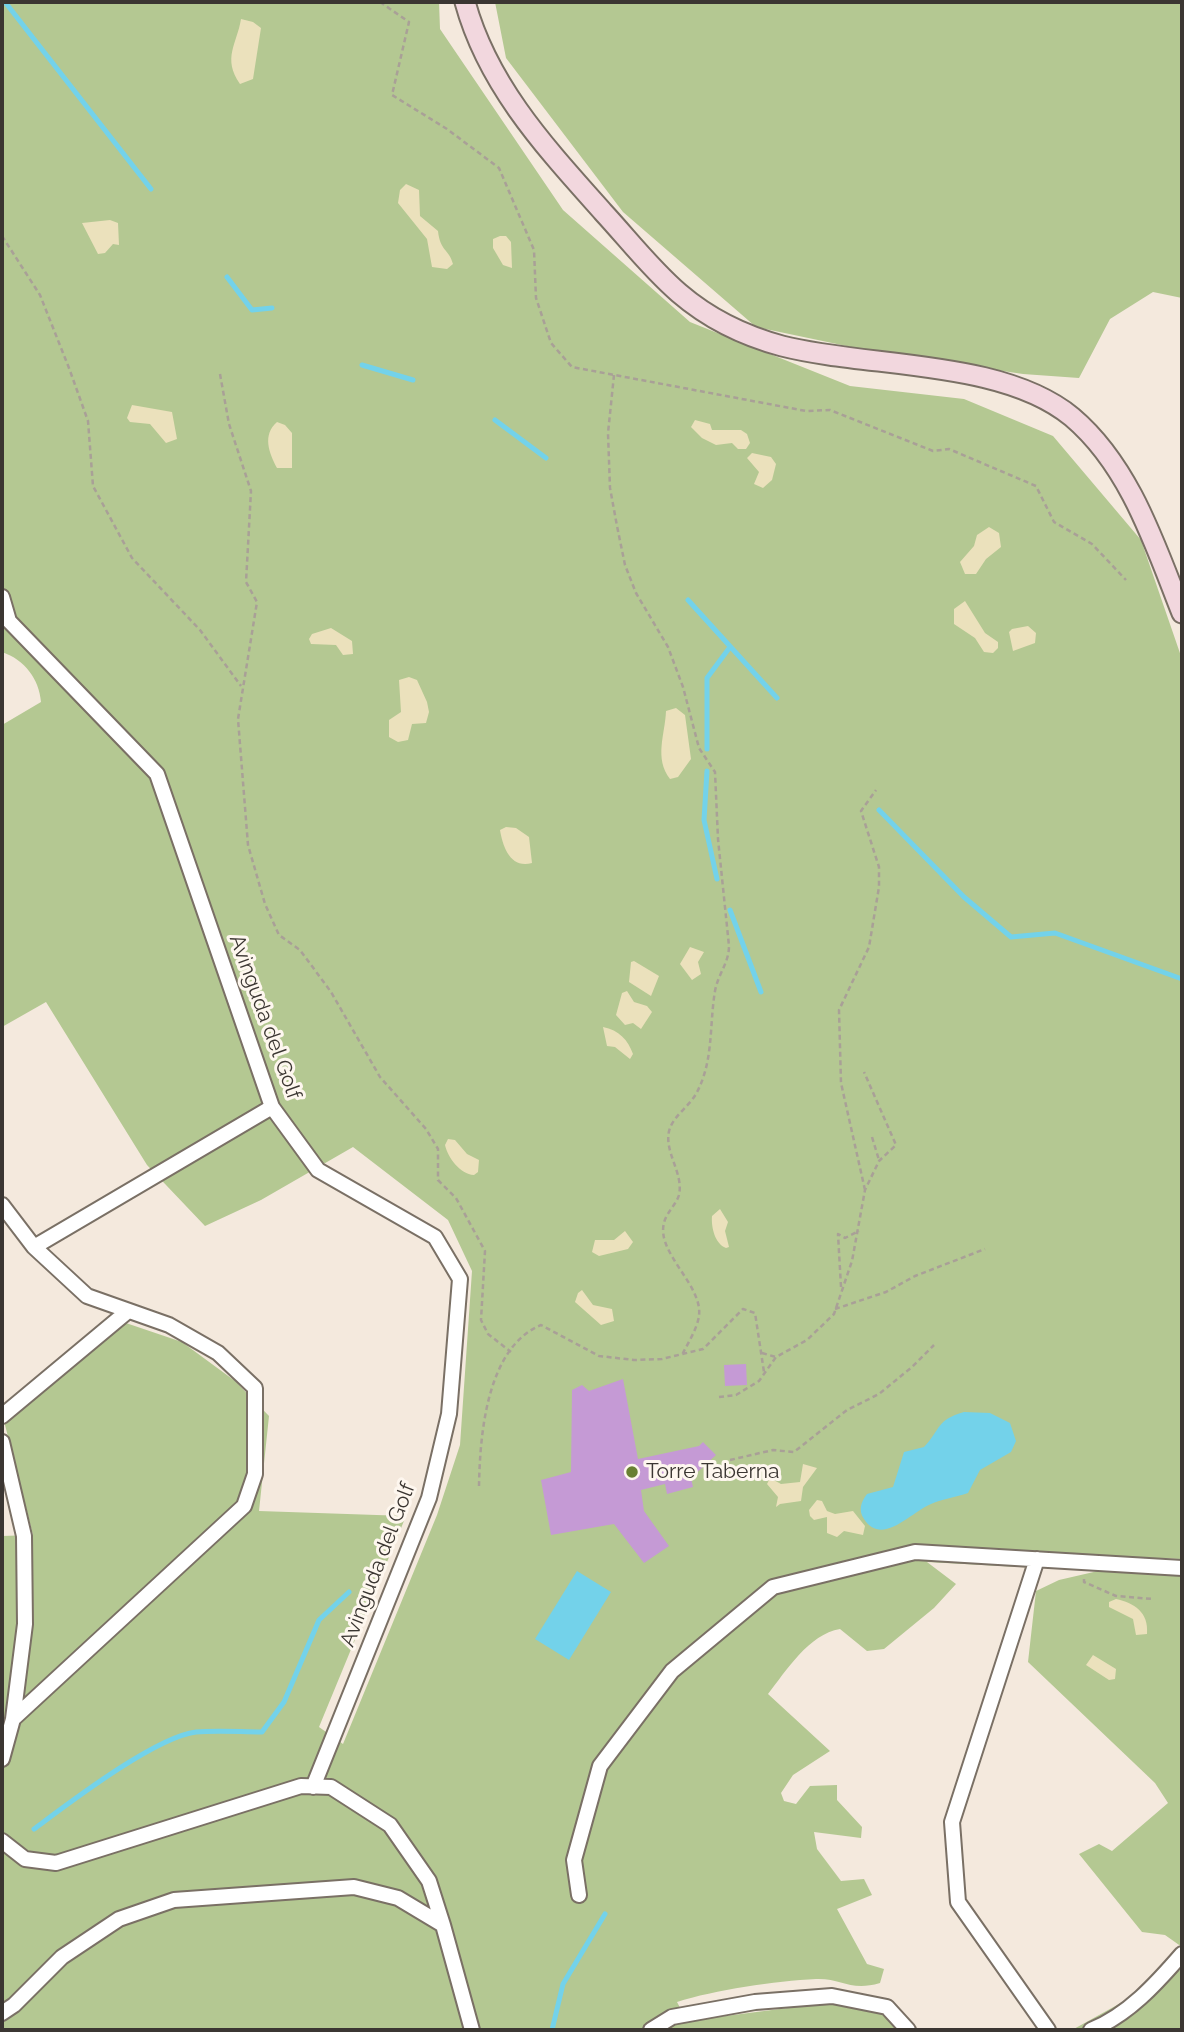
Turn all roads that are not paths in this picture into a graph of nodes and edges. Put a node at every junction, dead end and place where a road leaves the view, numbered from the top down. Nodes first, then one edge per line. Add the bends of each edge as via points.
1 (465, 2) edge
2 (2, 597) edge
3 (1182, 613) edge
4 (5, 623) edge
5 (272, 1107) junction
6 (2, 1205) edge
7 (34, 1247) junction
8 (128, 1311) junction
9 (2, 1416) edge
10 (2, 1442) edge
11 (1037, 1559) junction
12 (1182, 1569) edge
13 (13, 1719) junction
14 (2, 1759) edge
15 (313, 1787) junction
16 (2, 1840) edge
17 (579, 1895) dead end
18 (443, 1925) junction
19 (1182, 1954) edge
20 (2, 2013) edge
21 (472, 2030) edge
22 (651, 2030) edge
23 (908, 2030) edge
24 (1048, 2030) edge
25 (1091, 2030) edge

1 - 3 main road via 481,50 529,127 680,294 727,325 782,346 978,377 1021,388 1050,402 1071,417 1113,464 1139,508
2 - 4 street, Avinguda del Golf
4 - 5 street, Avinguda del Golf via 157,774
5 - 7 street
5 - 15 street, Avinguda del Golf via 318,1170 435,1237 460,1279 449,1414 429,1497
6 - 7 street
7 - 8 street via 87,1296
8 - 9 street
8 - 13 street via 169,1325 218,1353 255,1388 255,1474 244,1506
10 - 13 street via 24,1536 25,1624
11 - 12 street
11 - 17 street via 915,1552 773,1587 671,1671 600,1766 574,1860
11 - 24 street via 952,1822 958,1902
13 - 14 street
15 - 16 street via 301,1786 56,1863 25,1859
15 - 18 street via 331,1787 390,1825 429,1881
18 - 20 street via 398,1898 354,1887 174,1900 119,1919 62,1957
18 - 21 street
19 - 25 street via 1114,2021
22 - 23 street via 672,2017 755,2002 832,1996 887,2007

